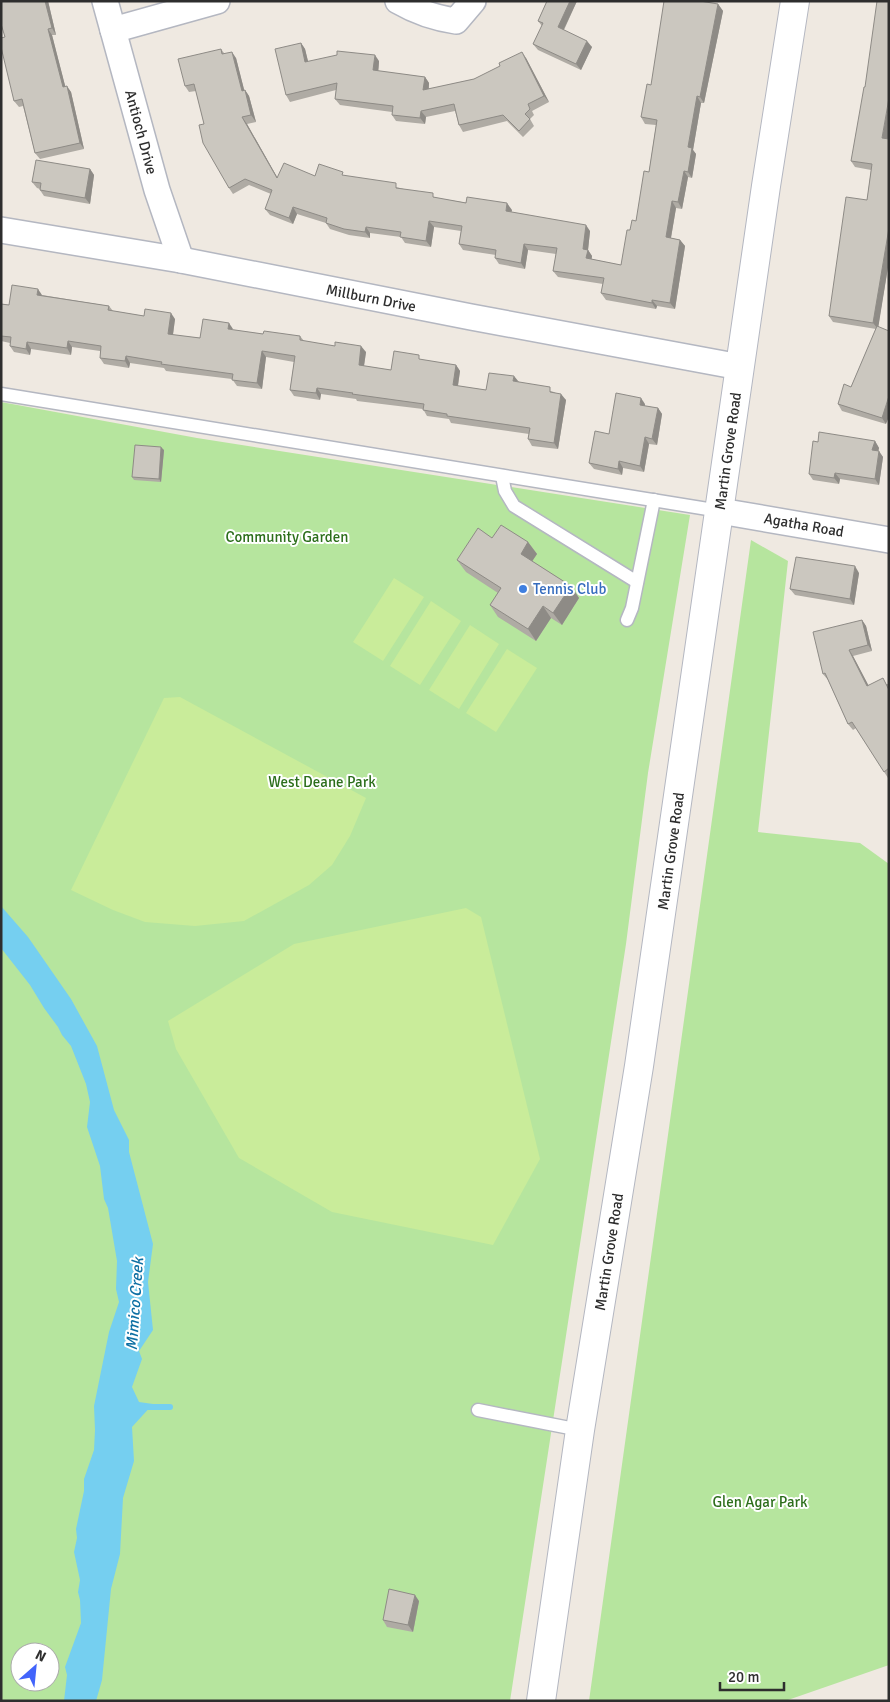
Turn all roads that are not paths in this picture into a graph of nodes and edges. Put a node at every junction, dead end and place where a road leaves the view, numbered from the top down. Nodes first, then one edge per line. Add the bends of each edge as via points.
1 (105, 1) edge
2 (217, 1) edge
3 (398, 1) edge
4 (473, 1) edge
5 (795, 1) edge
6 (113, 30) junction
7 (1, 230) edge
8 (181, 260) junction
9 (740, 367) junction
10 (1, 394) edge
11 (502, 476) junction
12 (654, 500) junction
13 (720, 511) junction
14 (889, 540) edge
15 (637, 582) junction
16 (627, 620) dead end
17 (478, 1410) dead end
18 (580, 1430) junction
19 (540, 1701) edge

1 - 6 street, Antioch Drive
2 - 6 street
3 - 4 street via 436,18 456,21
5 - 9 main road, Martin Grove Road
6 - 8 street, Antioch Drive via 157,190
7 - 8 street, Millburn Drive
8 - 9 street, Millburn Drive
9 - 13 main road, Martin Grove Road
10 - 11 lane
11 - 12 lane
11 - 15 lane via 505,491 514,506
12 - 13 lane
12 - 15 lane
13 - 14 street, Agatha Road
13 - 18 main road, Martin Grove Road via 639,1066
15 - 16 lane
17 - 18 lane
18 - 19 main road, Martin Grove Road

